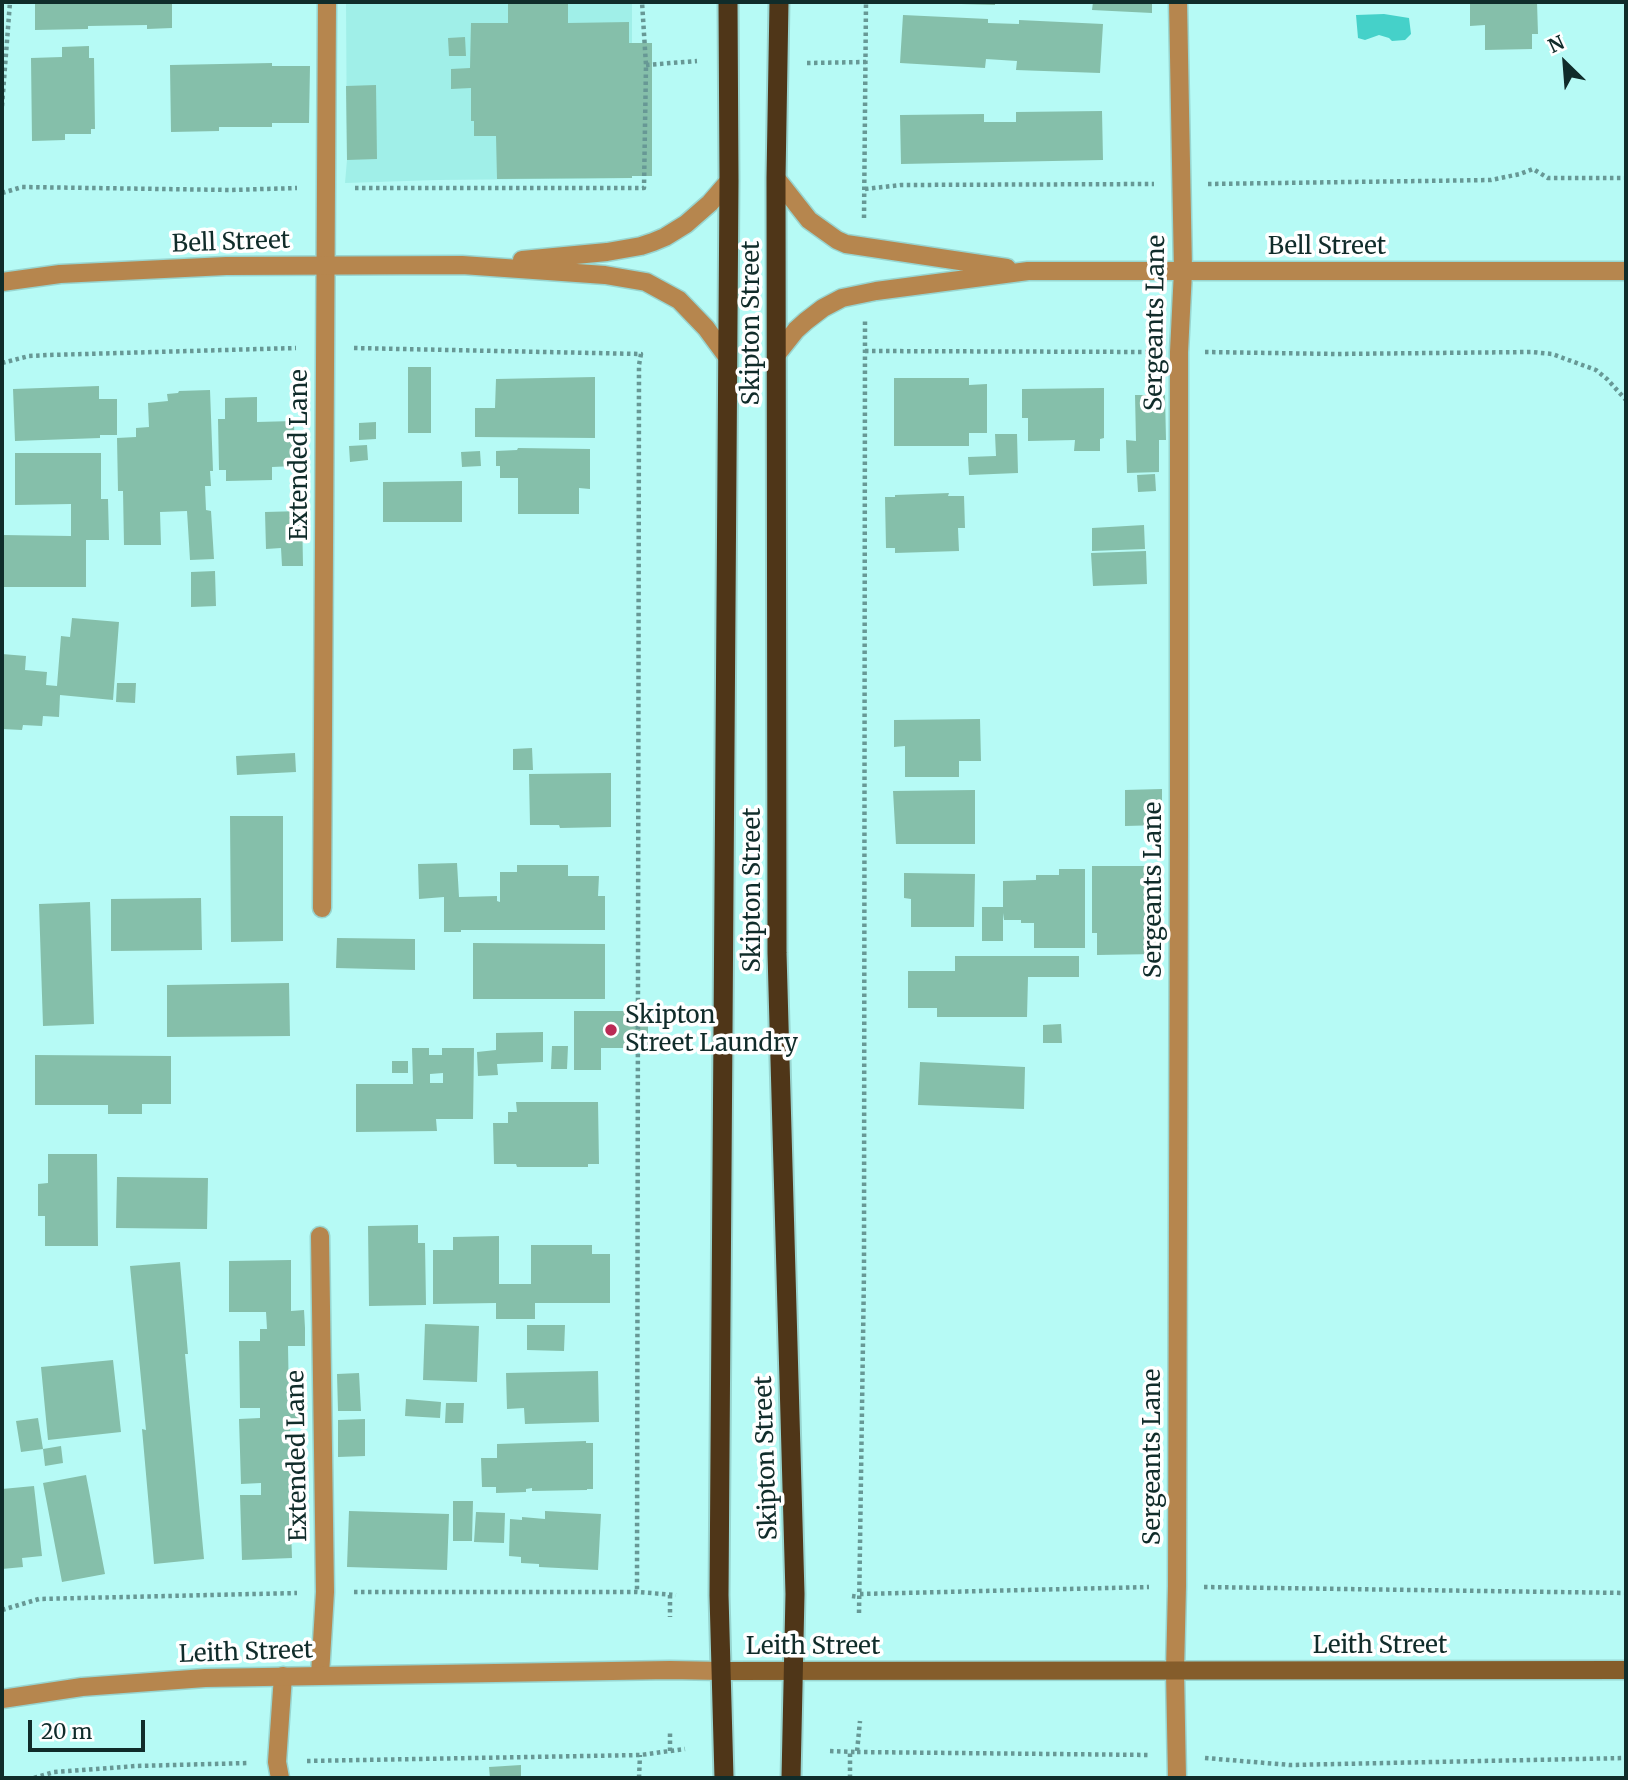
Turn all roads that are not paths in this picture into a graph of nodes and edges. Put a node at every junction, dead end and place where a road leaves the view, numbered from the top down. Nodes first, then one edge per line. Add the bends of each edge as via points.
1 (327, 2) edge
2 (728, 2) edge
3 (779, 2) edge
4 (1178, 2) edge
5 (776, 178) junction
6 (729, 181) junction
7 (326, 265) junction
8 (463, 265) junction
9 (1028, 271) junction
10 (1183, 271) junction
11 (1626, 271) edge
12 (2, 282) edge
13 (777, 354) junction
14 (728, 358) junction
15 (322, 908) dead end
16 (320, 1236) dead end
17 (1626, 1670) edge
18 (721, 1671) junction
19 (1175, 1671) junction
20 (795, 1672) junction
21 (320, 1675) junction
22 (284, 1676) junction
23 (2, 1699) edge
24 (279, 1770) edge
25 (724, 1778) edge
26 (791, 1778) edge
27 (1177, 1778) edge

1 - 7 street, Extended Lane
2 - 6 highway, Skipton Street
3 - 5 highway, Skipton Street
4 - 10 street, Sergeants Lane
5 - 9 street, Bell Street via 801,211 837,240
5 - 13 highway, Skipton Street
6 - 8 street, Bell Street via 685,224 641,246
6 - 14 highway, Skipton Street
7 - 8 street, Bell Street
7 - 12 street, Bell Street via 60,274
7 - 15 street, Extended Lane
8 - 14 street, Bell Street via 646,282 686,307
9 - 10 street, Bell Street
9 - 13 street, Bell Street via 842,298 796,330
10 - 11 street, Bell Street
10 - 19 street, Sergeants Lane via 1179,352
13 - 20 highway, Skipton Street via 777,953
14 - 18 highway, Skipton Street
16 - 21 street, Extended Lane via 325,1592
17 - 19 main road, Leith Street
18 - 20 main road, Leith Street
18 - 21 street, Leith Street
18 - 25 highway, Skipton Street
19 - 20 main road, Leith Street
19 - 27 street, Sergeants Lane
20 - 26 highway, Skipton Street
21 - 22 street, Leith Street
22 - 23 street, Leith Street via 82,1687
22 - 24 street

